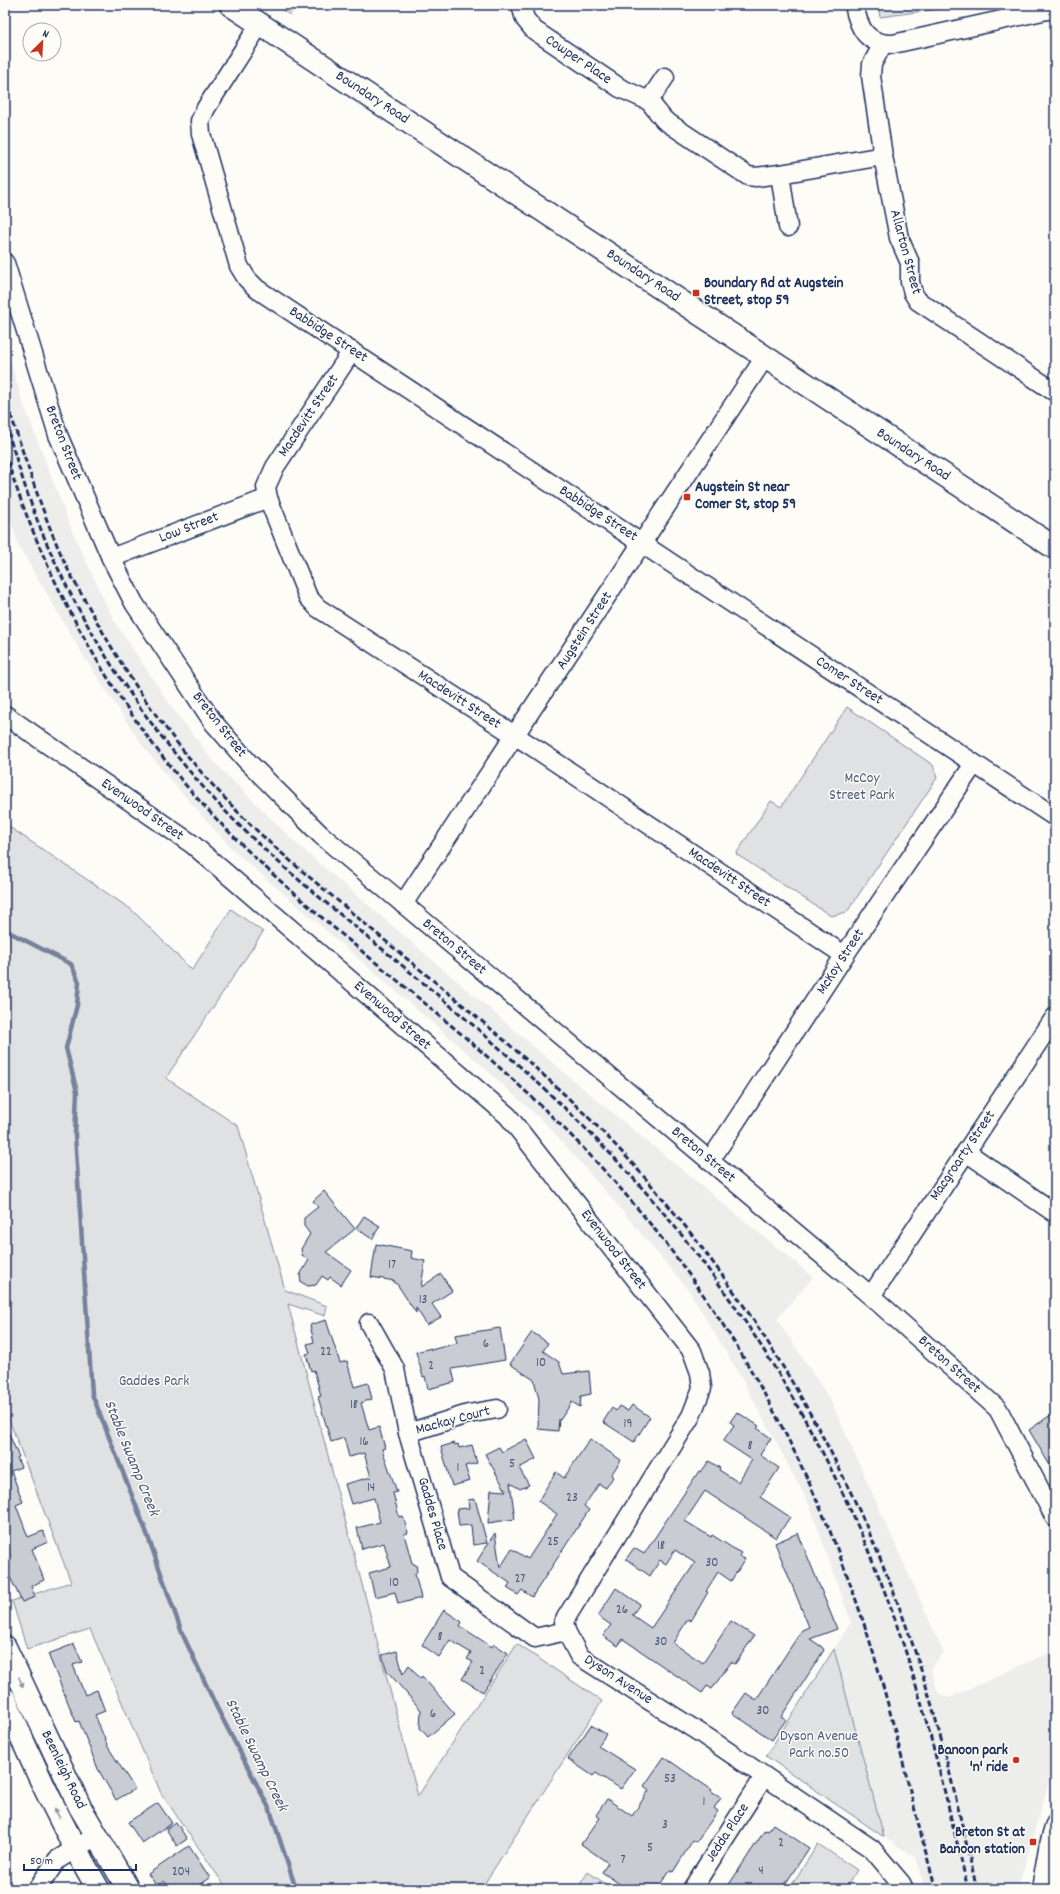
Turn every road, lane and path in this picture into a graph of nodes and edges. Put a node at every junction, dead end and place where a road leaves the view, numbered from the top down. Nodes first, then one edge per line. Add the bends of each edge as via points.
1 (231, 5) edge
2 (521, 5) edge
3 (854, 5) edge
4 (1055, 10) edge
5 (260, 24) junction
6 (883, 44) junction
7 (665, 77) dead end
8 (649, 101) junction
9 (883, 156) junction
10 (780, 174) junction
11 (788, 227) dead end
12 (5, 263) edge
13 (352, 351) junction
14 (765, 357) junction
15 (1055, 392) edge
16 (268, 498) junction
17 (643, 544) junction
18 (1055, 548) edge
19 (111, 558) junction
20 (5, 715) edge
21 (516, 736) junction
22 (974, 764) junction
23 (1055, 817) edge
24 (403, 904) junction
25 (844, 955) junction
26 (1053, 1025) edge
27 (966, 1152) junction
28 (710, 1161) junction
29 (1055, 1213) edge
30 (870, 1296) junction
31 (369, 1323) dead end
32 (498, 1408) dead end
33 (408, 1433) junction
34 (1055, 1518) edge
35 (566, 1631) junction
36 (5, 1647) edge
37 (5, 1699) edge
38 (764, 1777) junction
39 (1055, 1824) edge
40 (96, 1836) junction
41 (75, 1848) junction
42 (1052, 1849) edge
43 (37, 1889) edge
44 (98, 1889) edge
45 (128, 1889) edge
46 (692, 1889) edge
47 (904, 1889) edge
48 (1041, 1889) edge

1 - 5 main road, Boundary Road
2 - 8 street, Cowper Place via 525,19 534,30 620,88
3 - 6 street via 863,32
4 - 6 street
5 - 13 street, Babbidge Street via 206,108 200,121 201,134 240,266 247,279 257,289
5 - 14 main road, Boundary Road
6 - 9 street, Allarton Street via 871,68
7 - 8 street
8 - 10 street, Cowper Place via 664,120 739,171 756,177
9 - 10 street, Cowper Place
9 - 15 street, Allarton Street via 899,238 910,263 910,282 915,297
10 - 11 street
12 - 19 street, Breton Street via 58,435
13 - 16 street, Macdevitt Street via 275,467 266,486
13 - 17 street, Babbidge Street
14 - 17 street, Augstein Street
14 - 18 main road, Boundary Road
16 - 19 street, Low Street
16 - 21 street, Macdevitt Street via 308,597 318,608
17 - 21 street, Augstein Street
17 - 22 street, Comer Street
19 - 24 street, Breton Street via 134,603 213,722 247,761 321,836
20 - 35 street, Evenwood Street via 192,844 508,1116 692,1351 702,1388 691,1416 564,1621
21 - 24 street, Augstein Street
21 - 25 street, Macdevitt Street
22 - 23 street, Comer Street
22 - 25 street, McKoy Street
24 - 28 street, Breton Street
25 - 28 street, McKoy Street
26 - 27 street, Macgroarty Street
27 - 29 street
27 - 30 street, Macgroarty Street
28 - 30 street, Breton Street
30 - 34 street, Breton Street via 998,1409
31 - 33 street, Gaddes Place via 394,1369
32 - 33 street, Mackay Court via 468,1414
33 - 35 street, Gaddes Place via 450,1577 535,1638
35 - 38 street, Dyson Avenue via 580,1656 706,1736
36 -> 40 main road, Beenleigh Road via 49,1743
41 -> 37 main road, Beenleigh Road via 25,1747
38 - 46 street, Jedda Place
38 - 47 street, Dyson Avenue via 872,1849
39 - 42 street
40 - 41 street
40 - 45 main road, Beenleigh Road
41 - 43 street via 57,1860
41 - 44 main road, Beenleigh Road
42 - 48 street

